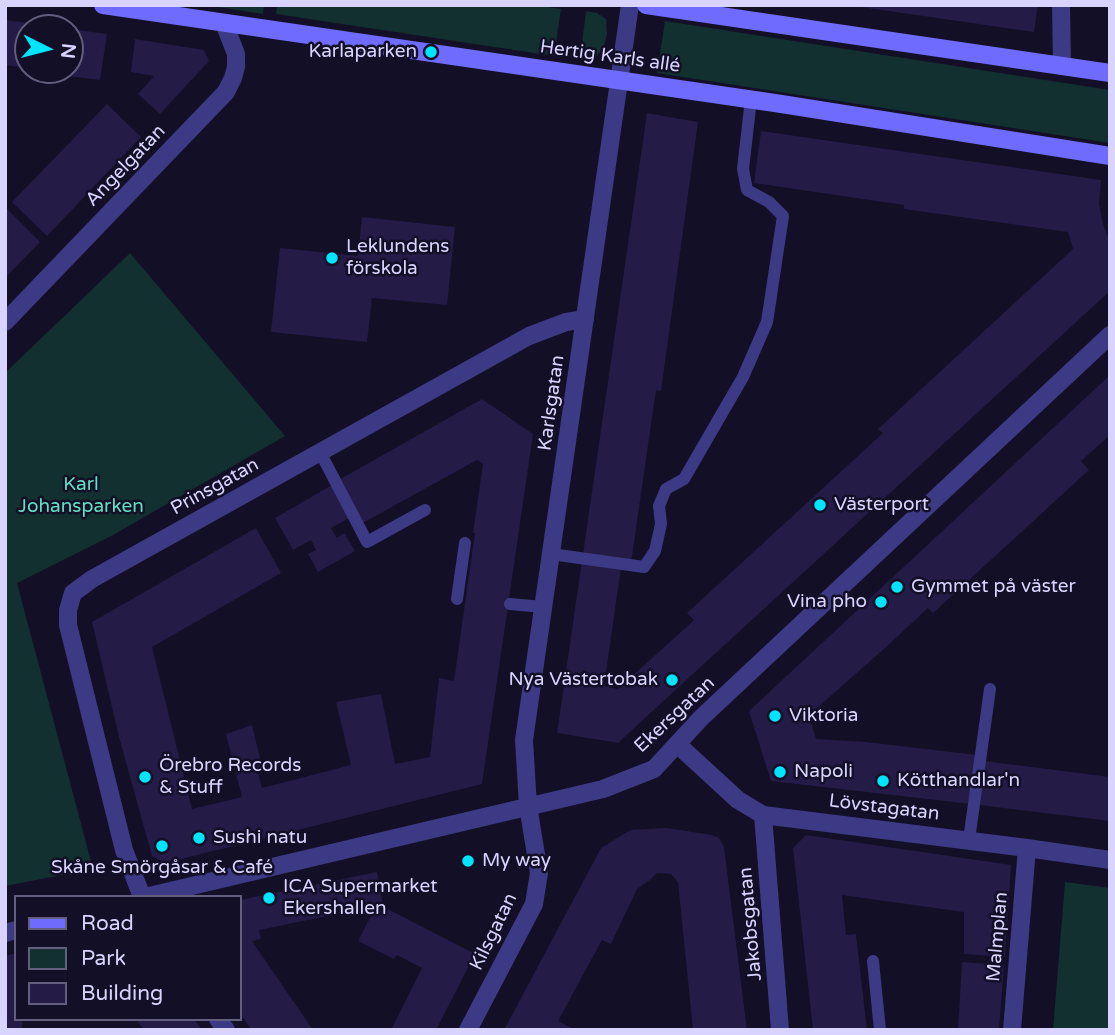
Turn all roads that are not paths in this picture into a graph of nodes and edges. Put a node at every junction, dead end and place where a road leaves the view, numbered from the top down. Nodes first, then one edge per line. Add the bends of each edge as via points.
1 (103, 5) edge
2 (630, 5) edge
3 (646, 5) edge
4 (1061, 5) edge
5 (224, 23) junction
6 (1062, 66) junction
7 (1110, 73) edge
8 (619, 80) junction
9 (751, 99) junction
10 (1110, 156) edge
11 (585, 320) junction
12 (5, 323) edge
13 (1110, 335) edge
14 (320, 452) junction
15 (425, 510) dead end
16 (465, 544) dead end
17 (551, 554) junction
18 (457, 599) dead end
19 (510, 604) dead end
20 (543, 607) junction
21 (990, 689) dead end
22 (677, 744) junction
23 (528, 806) junction
24 (763, 815) junction
25 (969, 840) junction
26 (1027, 848) junction
27 (1110, 860) edge
28 (142, 895) edge
29 (151, 895) edge
30 (873, 961) dead end
31 (468, 1030) edge
32 (780, 1030) edge
33 (880, 1030) edge
34 (1012, 1030) edge

1 - 5 main road, Hertig Karls allé
2 - 8 street, Karlsgatan
3 - 6 main road
4 - 6 street
5 - 8 main road, Hertig Karls allé
5 - 12 street, Angelgatan via 236,54 226,92
6 - 7 main road
8 - 9 main road, Hertig Karls allé
8 - 11 street, Karlsgatan
9 - 10 main road, Hertig Karls allé
9 - 17 lane via 743,169 747,190 783,216 767,322 743,377 684,479 667,489 659,506 661,524 655,551 644,567
11 - 14 street, Prinsgatan via 528,336
11 - 17 street, Karlsgatan
13 - 22 street, Ekersgatan
14 - 15 lane via 367,542
14 - 28 street, Prinsgatan via 74,593 68,625 124,850
16 - 18 lane
17 - 20 street, Karlsgatan
19 - 20 lane
20 - 23 street, Karlsgatan via 524,740
21 - 25 lane
22 - 23 street, Ekersgatan via 654,769 603,789
22 - 24 street, Lövstagatan via 738,800
23 - 29 street, Ekersgatan
23 - 31 street, Kilsgatan via 540,873 534,904
24 - 25 street, Lövstagatan
24 - 32 street, Jakobsgatan
25 - 26 street, Lövstagatan
26 - 27 street, Lövstagatan
26 - 34 street, Malmplan
30 - 33 lane

